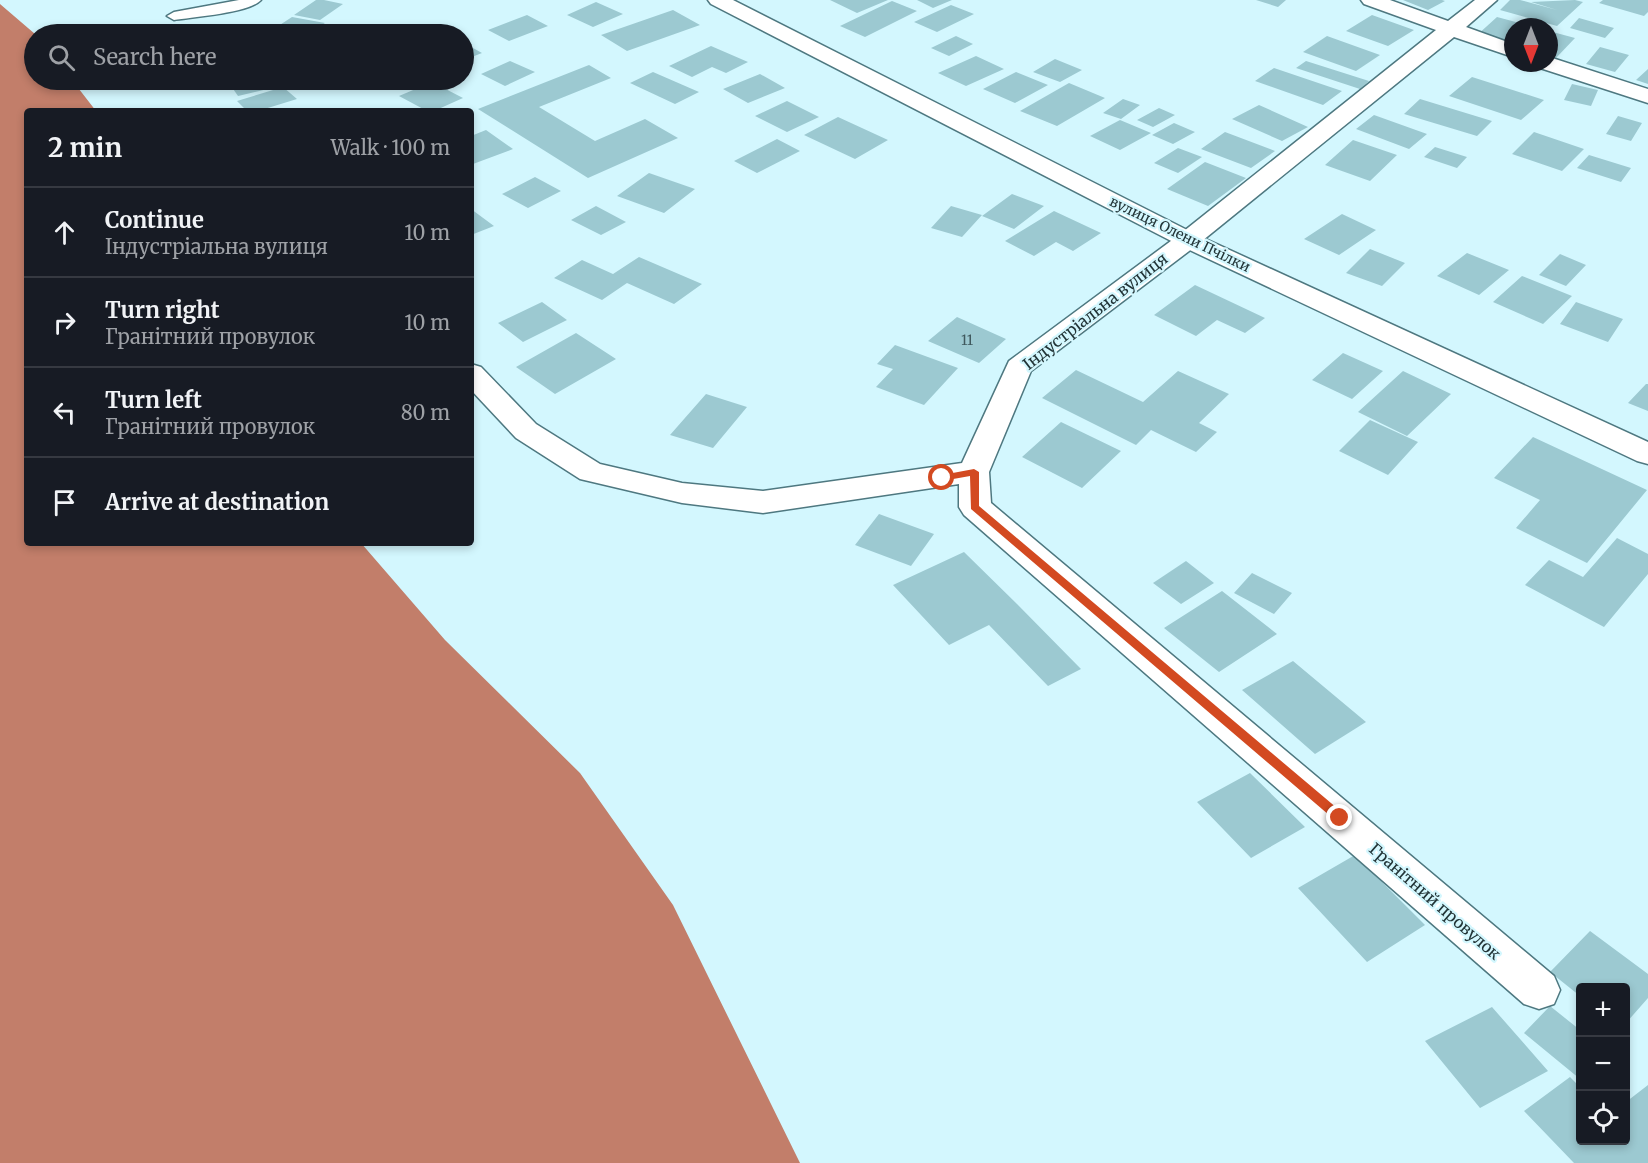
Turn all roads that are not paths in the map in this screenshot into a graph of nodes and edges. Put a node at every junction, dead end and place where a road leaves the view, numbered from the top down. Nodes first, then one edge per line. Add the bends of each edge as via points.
1 (254, 0) edge
2 (720, 0) edge
3 (1371, 0) edge
4 (1487, 0) edge
5 (174, 16) dead end
6 (1448, 30) junction
7 (1504, 48) edge
8 (1558, 66) edge
9 (1648, 96) edge
10 (1188, 240) junction
11 (474, 376) edge
12 (1648, 454) edge
13 (974, 472) junction
14 (1539, 990) dead end

1 - 5 lane
2 - 10 street, вулиця Олени Пчілки
3 - 6 street
4 - 6 street, Індустріальна вулиця
6 - 7 street
6 - 10 street, Індустріальна вулиця
8 - 9 street
10 - 12 street, вулиця Олени Пчілки
10 - 13 street, Індустріальна вулиця via 1019,367
11 - 13 street via 526,431 591,472 682,493 763,502
13 - 14 street, Гранітний провулок via 975,507

